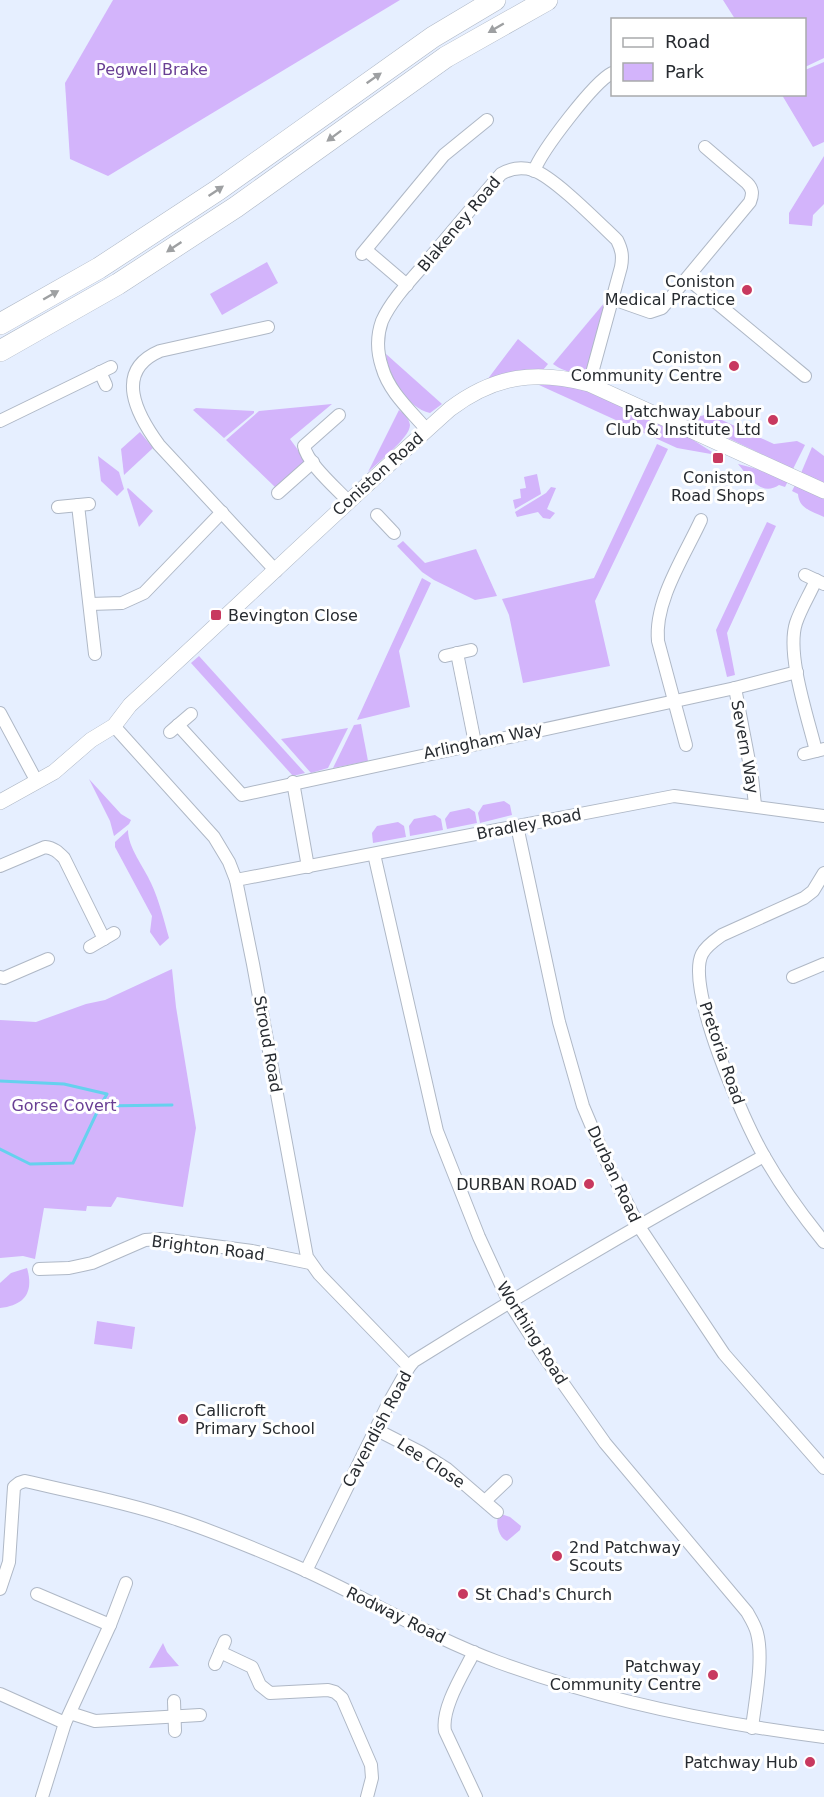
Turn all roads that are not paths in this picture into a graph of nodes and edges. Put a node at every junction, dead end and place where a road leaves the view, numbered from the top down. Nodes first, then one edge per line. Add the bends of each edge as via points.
1 (495, 0) edge
2 (547, 0) edge
3 (611, 74) edge
4 (480, 121) dead end
5 (705, 147) dead end
6 (534, 171) junction
7 (688, 279) junction
8 (407, 285) junction
9 (613, 299) junction
10 (0, 324) edge
11 (260, 324) dead end
12 (0, 351) edge
13 (805, 376) dead end
14 (590, 384) junction
15 (106, 385) dead end
16 (339, 415) dead end
17 (0, 421) edge
18 (427, 430) junction
19 (313, 462) junction
20 (824, 491) edge
21 (278, 493) dead end
22 (348, 501) junction
23 (58, 507) dead end
24 (222, 512) junction
25 (377, 515) dead end
26 (701, 520) dead end
27 (394, 534) dead end
28 (276, 571) junction
29 (815, 580) edge
30 (90, 604) junction
31 (107, 642) dead end
32 (471, 650) dead end
33 (797, 672) junction
34 (735, 688) junction
35 (673, 700) junction
36 (0, 713) edge
37 (191, 714) dead end
38 (114, 726) junction
39 (4, 730) edge
40 (475, 743) junction
41 (686, 745) dead end
42 (815, 751) edge
43 (37, 782) junction
44 (293, 782) junction
45 (0, 801) edge
46 (755, 806) junction
47 (824, 816) edge
48 (517, 826) junction
49 (374, 854) junction
50 (0, 866) edge
51 (308, 867) junction
52 (824, 873) edge
53 (236, 880) junction
54 (90, 947) dead end
55 (48, 959) dead end
56 (824, 964) edge
57 (0, 977) edge
58 (793, 977) dead end
59 (764, 1156) junction
60 (638, 1225) junction
61 (824, 1242) edge
62 (310, 1263) junction
63 (39, 1269) dead end
64 (509, 1302) junction
65 (409, 1367) junction
66 (375, 1429) junction
67 (824, 1468) edge
68 (506, 1480) dead end
69 (485, 1501) junction
70 (497, 1512) dead end
71 (5, 1526) edge
72 (306, 1571) junction
73 (126, 1583) dead end
74 (0, 1589) edge
75 (37, 1594) dead end
76 (110, 1624) junction
77 (474, 1653) junction
78 (215, 1664) dead end
79 (0, 1694) edge
80 (174, 1701) dead end
81 (200, 1715) dead end
82 (174, 1716) junction
83 (68, 1718) junction
84 (752, 1728) junction
85 (175, 1731) dead end
86 (824, 1737) edge
87 (42, 1797) edge
88 (367, 1797) edge
89 (476, 1797) edge

10 -> 1 highway via 99,268 433,37
2 -> 12 highway via 446,57 236,207 118,284
3 - 6 street via 568,121
4 - 8 street via 444,155 364,252
5 - 7 street via 747,183 753,194
6 - 8 street, Blakeney Road via 508,169 501,174
6 - 9 street via 618,240 623,257
7 - 9 street via 657,311
7 - 13 street
8 - 18 street, Blakeney Road via 384,318 379,353 390,387
9 - 14 street
11 - 24 street via 148,356 140,364 132,390 145,426 159,445
14 - 18 street, Coniston Road via 543,375 508,379 464,398
14 - 20 street, Coniston Road
15 - 17 street via 106,370
16 - 19 street via 304,446
18 - 22 street, Coniston Road
19 - 21 street
19 - 22 street
22 - 28 street, Coniston Road
23 - 30 street via 83,504
24 - 28 street
24 - 30 street via 144,593 122,603
25 - 27 street
26 - 35 street via 659,616 658,641
28 - 38 street, Coniston Road via 130,705
29 - 33 street via 796,624 793,644
30 - 31 street via 94,648
32 - 40 street via 451,655
33 - 34 street, Arlingham Way
33 - 42 street
34 - 35 street, Arlingham Way
34 - 46 street, Severn Way
35 - 40 street, Arlingham Way
35 - 41 street
36 - 39 street
37 - 44 street, Arlingham Way via 174,729 242,795
38 - 43 street, Coniston Road
38 - 53 street, Stroud Road via 213,837
39 - 43 street
40 - 44 street, Arlingham Way
43 - 45 street, Coniston Road
44 - 51 street
46 - 47 street, Bradley Road
46 - 48 street, Bradley Road via 674,796
48 - 49 street, Bradley Road
48 - 60 street, Durban Road via 559,1022 583,1106
49 - 51 street, Bradley Road
49 - 64 street, Worthing Road via 437,1131
50 - 54 street via 38,849 52,848 58,852 109,936
51 - 53 street, Bradley Road
52 - 59 street, Pretoria Road via 804,898 722,935 702,954 699,988 739,1105
53 - 62 street, Stroud Road
55 - 57 street
56 - 58 street
59 - 60 street, Cavendish Road
59 - 61 street, Pretoria Road
60 - 64 street, Cavendish Road
60 - 67 street, Durban Road via 724,1354
62 - 63 street, Brighton Road via 161,1239 145,1240 92,1263
62 - 65 street, Stroud Road
64 - 65 street, Cavendish Road
64 - 84 street, Worthing Road via 605,1443 750,1618 758,1635 759,1650
65 - 66 street, Cavendish Road
66 - 69 street, Lee Close via 447,1469
66 - 72 street, Cavendish Road
68 - 69 street
69 - 70 street, Lee Close
71 - 72 street, Rodway Road via 14,1487 25,1481 179,1520
71 - 74 street, Rodway Road via 9,1562
72 - 77 street, Rodway Road
73 - 76 street
75 - 76 street
76 - 83 street
77 - 84 street, Rodway Road via 597,1694
77 - 89 street via 443,1722
78 - 88 street via 223,1647 252,1667 260,1685 270,1693 336,1692 371,1765
79 - 83 street
80 - 82 street
81 - 82 street
82 - 83 street via 95,1721
82 - 85 street
83 - 87 street
84 - 86 street, Rodway Road

